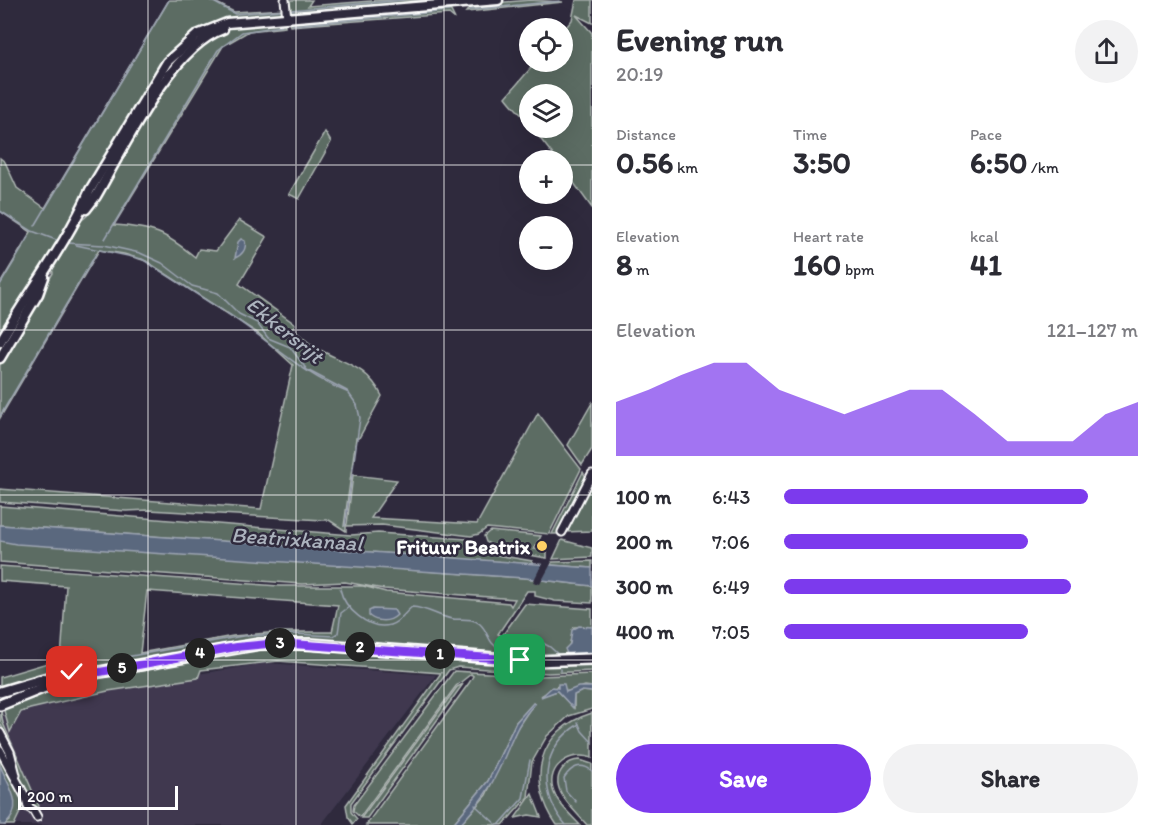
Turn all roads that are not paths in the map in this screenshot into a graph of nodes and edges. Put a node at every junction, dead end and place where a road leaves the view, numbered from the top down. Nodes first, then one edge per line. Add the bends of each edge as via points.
1 (285, 0) edge
2 (498, 0) edge
3 (287, 18) junction
4 (47, 270) junction
5 (0, 342) edge
6 (0, 358) edge
7 (592, 474) edge
8 (562, 532) dead end
9 (592, 659) edge
10 (100, 672) junction
11 (0, 692) edge
12 (0, 705) edge
13 (0, 733) edge
14 (0, 750) edge
15 (17, 780) junction
16 (37, 818) dead end

1 - 3 street
2 - 3 street
3 - 4 street via 238,22 208,36 179,60
4 - 5 street
4 - 6 street via 38,294
7 - 8 street
9 - 10 main road via 534,661 278,643
10 - 11 main road via 61,674
10 - 12 main road via 50,685
13 - 15 street
14 - 15 street
15 - 16 street

